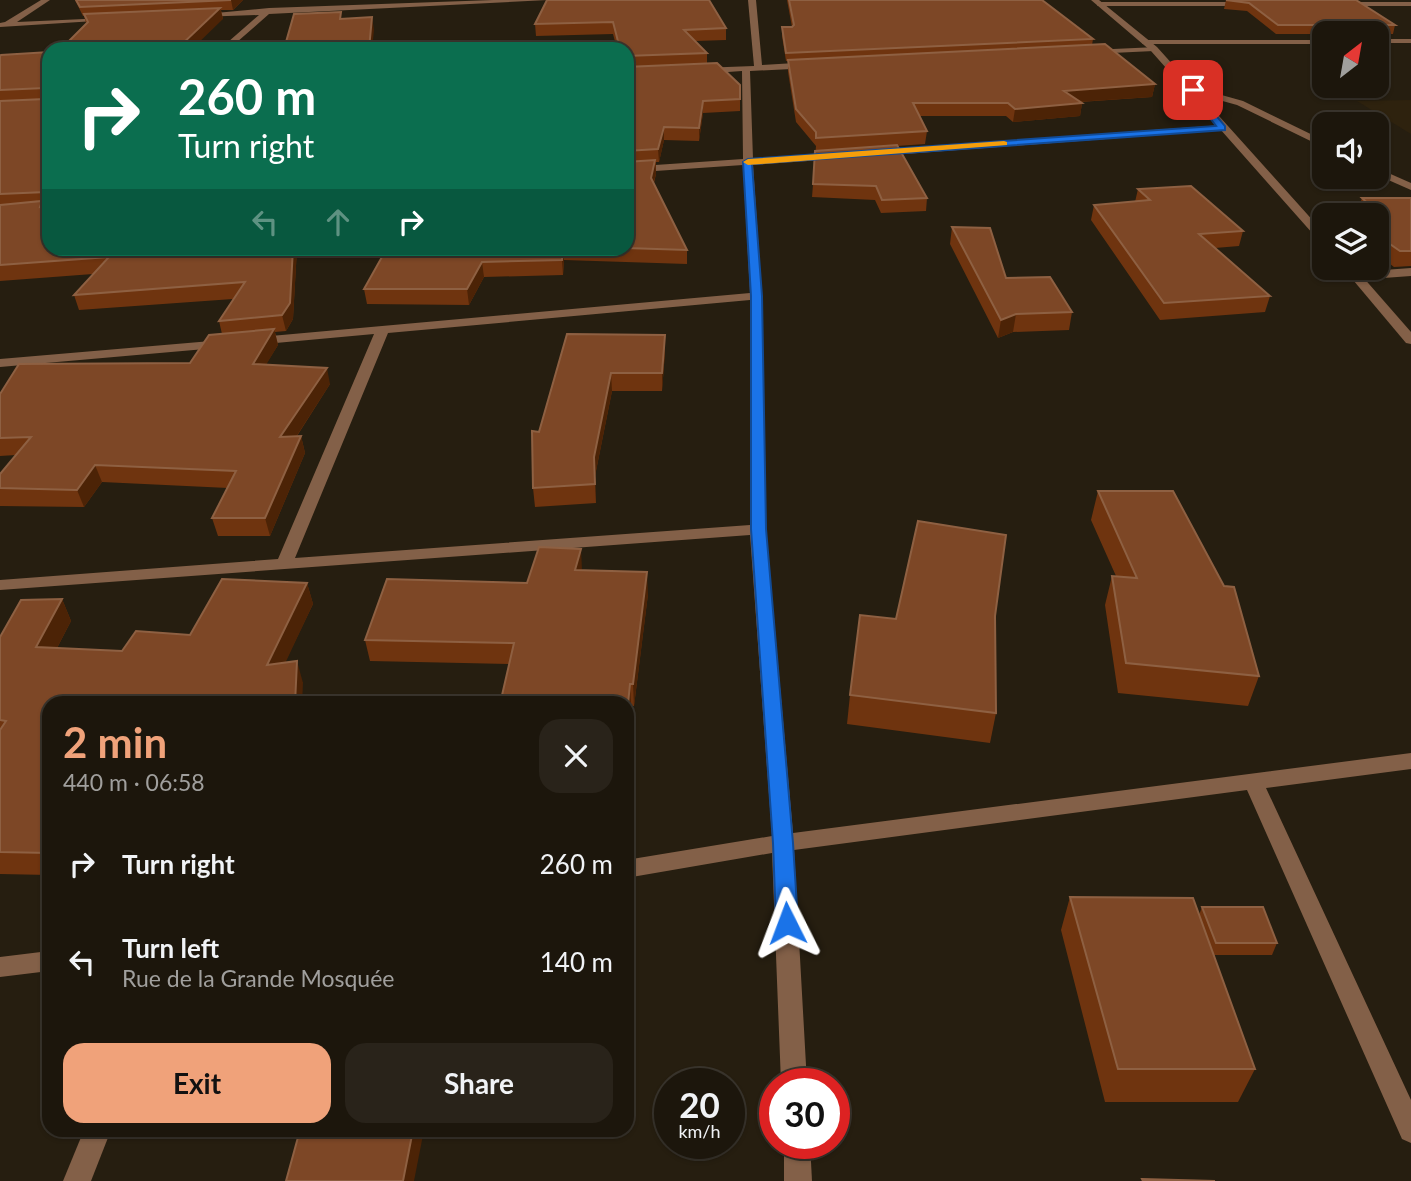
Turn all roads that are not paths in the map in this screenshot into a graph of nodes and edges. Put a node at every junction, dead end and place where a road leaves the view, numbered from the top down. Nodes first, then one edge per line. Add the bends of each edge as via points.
1 (46, 0) edge
2 (279, 0) edge
3 (544, 0) edge
4 (752, 0) edge
5 (1097, 2) edge
6 (1262, 4) edge
7 (1330, 4) edge
8 (1411, 4) edge
9 (266, 12) junction
10 (184, 16) edge
11 (116, 19) edge
12 (2, 26) edge
13 (1312, 41) edge
14 (1390, 41) edge
15 (1411, 41) edge
16 (232, 42) edge
17 (1149, 46) junction
18 (1085, 52) edge
19 (826, 64) edge
20 (746, 68) junction
21 (758, 68) junction
22 (693, 71) edge
23 (1193, 90) junction
24 (1222, 128) junction
25 (1312, 139) edge
26 (873, 153) edge
27 (845, 155) edge
28 (748, 162) junction
29 (634, 169) edge
30 (1389, 176) edge
31 (1411, 187) edge
32 (1312, 227) edge
33 (1389, 272) edge
34 (1411, 272) edge
35 (1359, 280) edge
36 (756, 296) junction
37 (383, 329) junction
38 (1411, 340) edge
39 (0, 363) edge
40 (758, 529) junction
41 (284, 564) junction
42 (2, 588) edge
43 (1411, 761) edge
44 (1253, 781) junction
45 (783, 843) junction
46 (634, 868) edge
47 (42, 962) edge
48 (0, 967) edge
49 (793, 1068) edge
50 (1411, 1130) edge
51 (95, 1137) edge
52 (797, 1159) edge
53 (77, 1181) edge
54 (798, 1181) edge

1 - 12 street
2 - 9 street
3 - 9 street
4 - 21 street
5 - 6 street
5 - 17 street
7 - 8 street
9 - 10 street
9 - 16 street
11 - 12 street
13 - 17 street
14 - 15 street
17 - 18 street
17 - 23 street
19 - 21 street
20 - 21 street
20 - 22 street
20 - 28 street
23 - 24 street
23 - 25 street via 1240,103
24 - 26 street
24 - 32 street
27 - 28 street
28 - 29 street
28 - 36 street
30 - 31 street
33 - 34 street
35 - 38 street
36 - 37 street
36 - 40 street
37 - 39 street
37 - 41 street
40 - 41 street
40 - 45 street
41 - 42 street
43 - 44 street
44 - 45 street
44 - 50 street
45 - 46 street
45 - 49 street
47 - 48 street
51 - 53 street
52 - 54 street

